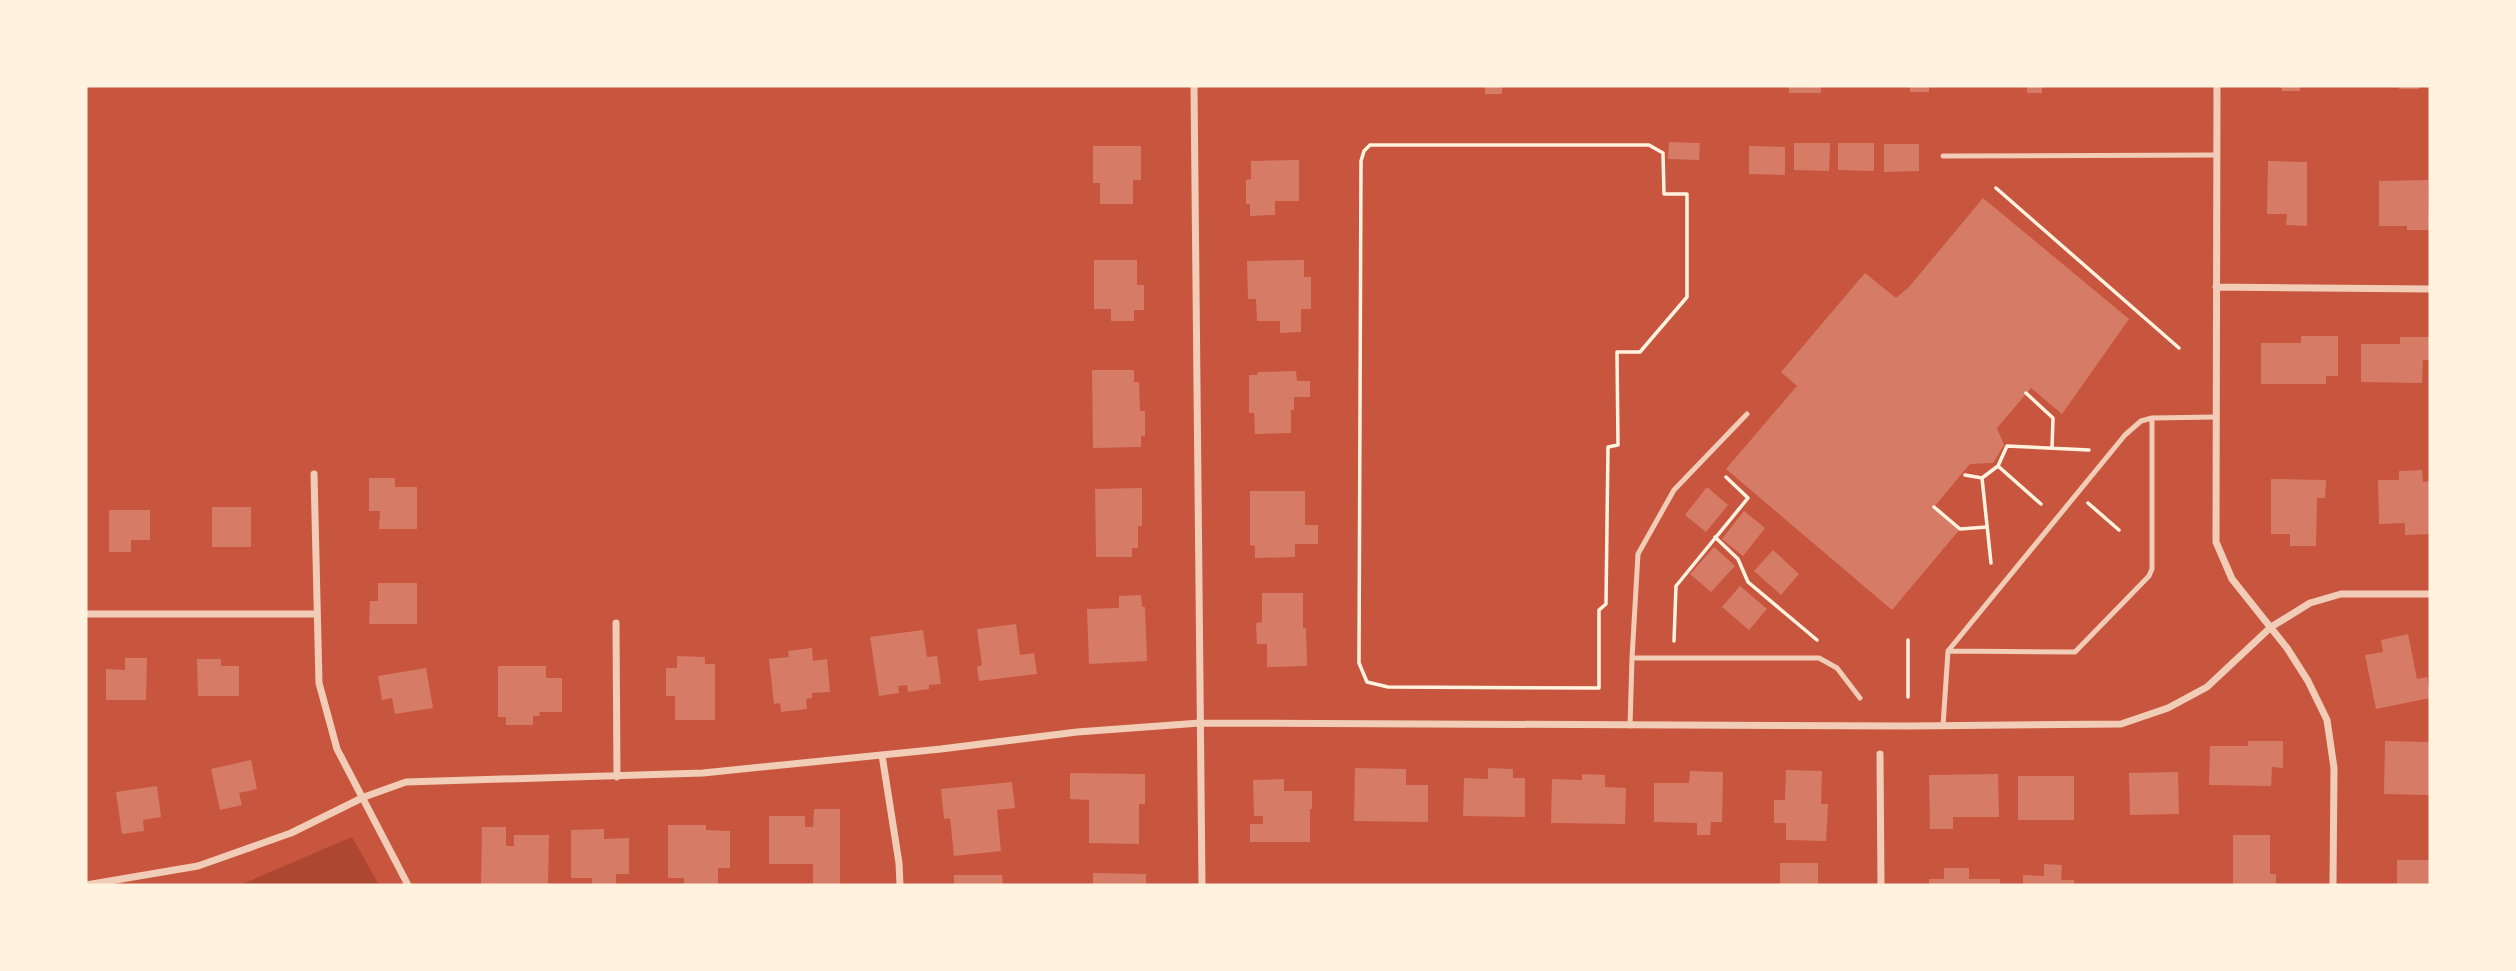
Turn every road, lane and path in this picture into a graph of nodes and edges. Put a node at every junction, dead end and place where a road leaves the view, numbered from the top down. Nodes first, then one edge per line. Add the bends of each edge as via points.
1 (1194, 86) edge
2 (2217, 86) edge
3 (2216, 155) junction
4 (1943, 156) dead end
5 (1996, 188) dead end
6 (2216, 287) junction
7 (2430, 289) edge
8 (2179, 348) dead end
9 (2026, 393) dead end
10 (1747, 414) dead end
11 (2216, 417) junction
12 (2152, 418) junction
13 (1608, 447) joint
14 (2052, 448) junction
15 (2088, 450) dead end
16 (1998, 466) junction
17 (314, 474) dead end
18 (1965, 475) dead end
19 (1726, 477) dead end
20 (1982, 478) junction
21 (2088, 503) dead end
22 (2041, 504) dead end
23 (1934, 507) dead end
24 (1987, 527) junction
25 (2119, 530) dead end
26 (1715, 537) junction
27 (1991, 563) dead end
28 (2430, 594) edge
29 (86, 614) edge
30 (317, 614) junction
31 (616, 623) dead end
32 (2271, 626) junction
33 (1817, 640) dead end
34 (1908, 640) dead end
35 (1674, 641) dead end
36 (1948, 650) junction
37 (1632, 658) junction
38 (1908, 697) dead end
39 (1860, 698) dead end
40 (1200, 723) junction
41 (1630, 726) junction
42 (1943, 726) junction
43 (1880, 754) dead end
44 (882, 755) junction
45 (617, 777) junction
46 (364, 797) junction
47 (86, 885) edge
48 (408, 885) edge
49 (900, 885) edge
50 (1202, 885) edge
51 (1881, 885) edge
52 (2333, 885) edge

1 - 40 street
2 - 3 street
3 - 4 lane
3 - 6 street
5 - 8 path
6 - 7 street
6 - 11 street
9 - 14 path via 2053,418
10 - 37 lane via 1674,490 1638,554
11 - 12 lane
11 - 32 street via 2216,542 2232,579
12 - 36 lane via 2125,435
12 - 36 lane via 2149,576 2075,652
13 - 13 path via 1606,604 1599,610 1599,688 1388,687 1367,682 1359,663 1361,161 1370,145 1649,145 1663,153 1664,194 1687,194 1687,297 1640,352 1617,352 1618,445
14 - 15 path
14 - 16 path via 2007,446
16 - 20 path
16 - 22 path
17 - 30 street
18 - 20 path
19 - 26 path via 1748,498
20 - 24 path
21 - 25 path
23 - 24 path via 1960,529
24 - 27 path
26 - 33 path via 1738,559 1748,582
26 - 35 path via 1676,586
28 - 32 street via 2341,594 2310,603
29 - 30 street
30 - 46 street via 319,683 337,749
31 - 45 street
32 - 42 street via 2207,687 2168,708 2121,724
32 - 52 street via 2308,681 2327,720 2334,768
34 - 38 path
36 - 42 lane
37 - 39 lane via 1819,658 1838,668
37 - 41 lane
40 - 41 street
40 - 44 street
40 - 50 street
41 - 42 street
43 - 51 street
44 - 45 street
44 - 49 street
45 - 46 street via 406,782
46 - 47 street via 291,833 198,866
46 - 48 street

